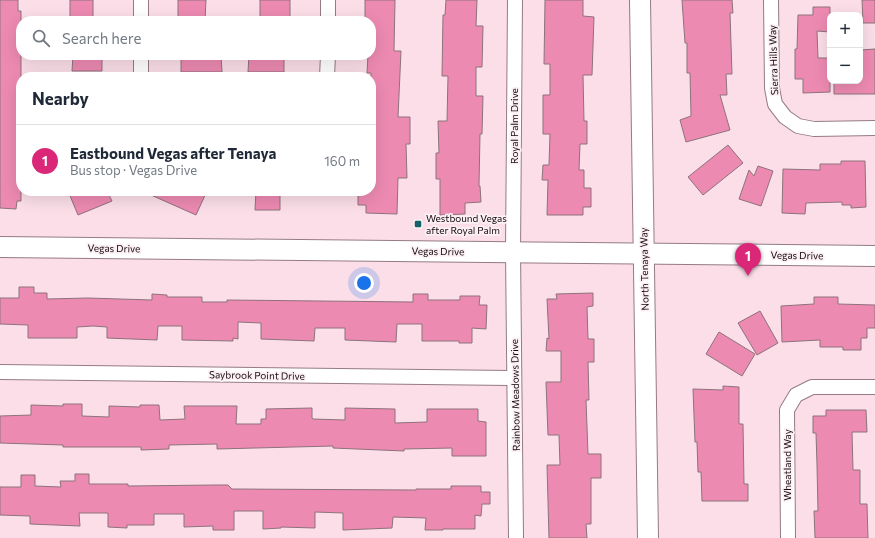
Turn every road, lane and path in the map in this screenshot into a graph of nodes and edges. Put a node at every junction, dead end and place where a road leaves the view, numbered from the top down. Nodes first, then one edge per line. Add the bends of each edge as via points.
1 (141, 0) edge
2 (328, 0) edge
3 (515, 0) edge
4 (640, 0) edge
5 (771, 0) edge
6 (141, 16) edge
7 (328, 16) edge
8 (141, 60) edge
9 (328, 60) edge
10 (141, 72) edge
11 (327, 72) edge
12 (875, 128) edge
13 (0, 247) edge
14 (513, 252) junction
15 (644, 254) junction
16 (875, 256) edge
17 (0, 372) edge
18 (514, 378) junction
19 (875, 387) edge
20 (516, 538) edge
21 (648, 538) edge
22 (788, 538) edge

1 - 6 street
2 - 7 street
3 - 14 street, Royal Palm Drive
4 - 15 main road, North Tenaya Way
5 - 12 street, Sierra Hills Way via 772,88 775,104 785,117 798,126 814,129
8 - 10 street
9 - 11 street
13 - 14 main road, Vegas Drive
14 - 15 main road, Vegas Drive
14 - 18 street, Rainbow Meadows Drive
15 - 16 main road, Vegas Drive
15 - 21 main road, North Tenaya Way
17 - 18 street, Saybrook Point Drive
18 - 20 street, Rainbow Meadows Drive
19 - 22 street, Wheatland Way via 812,387 796,395 787,410

